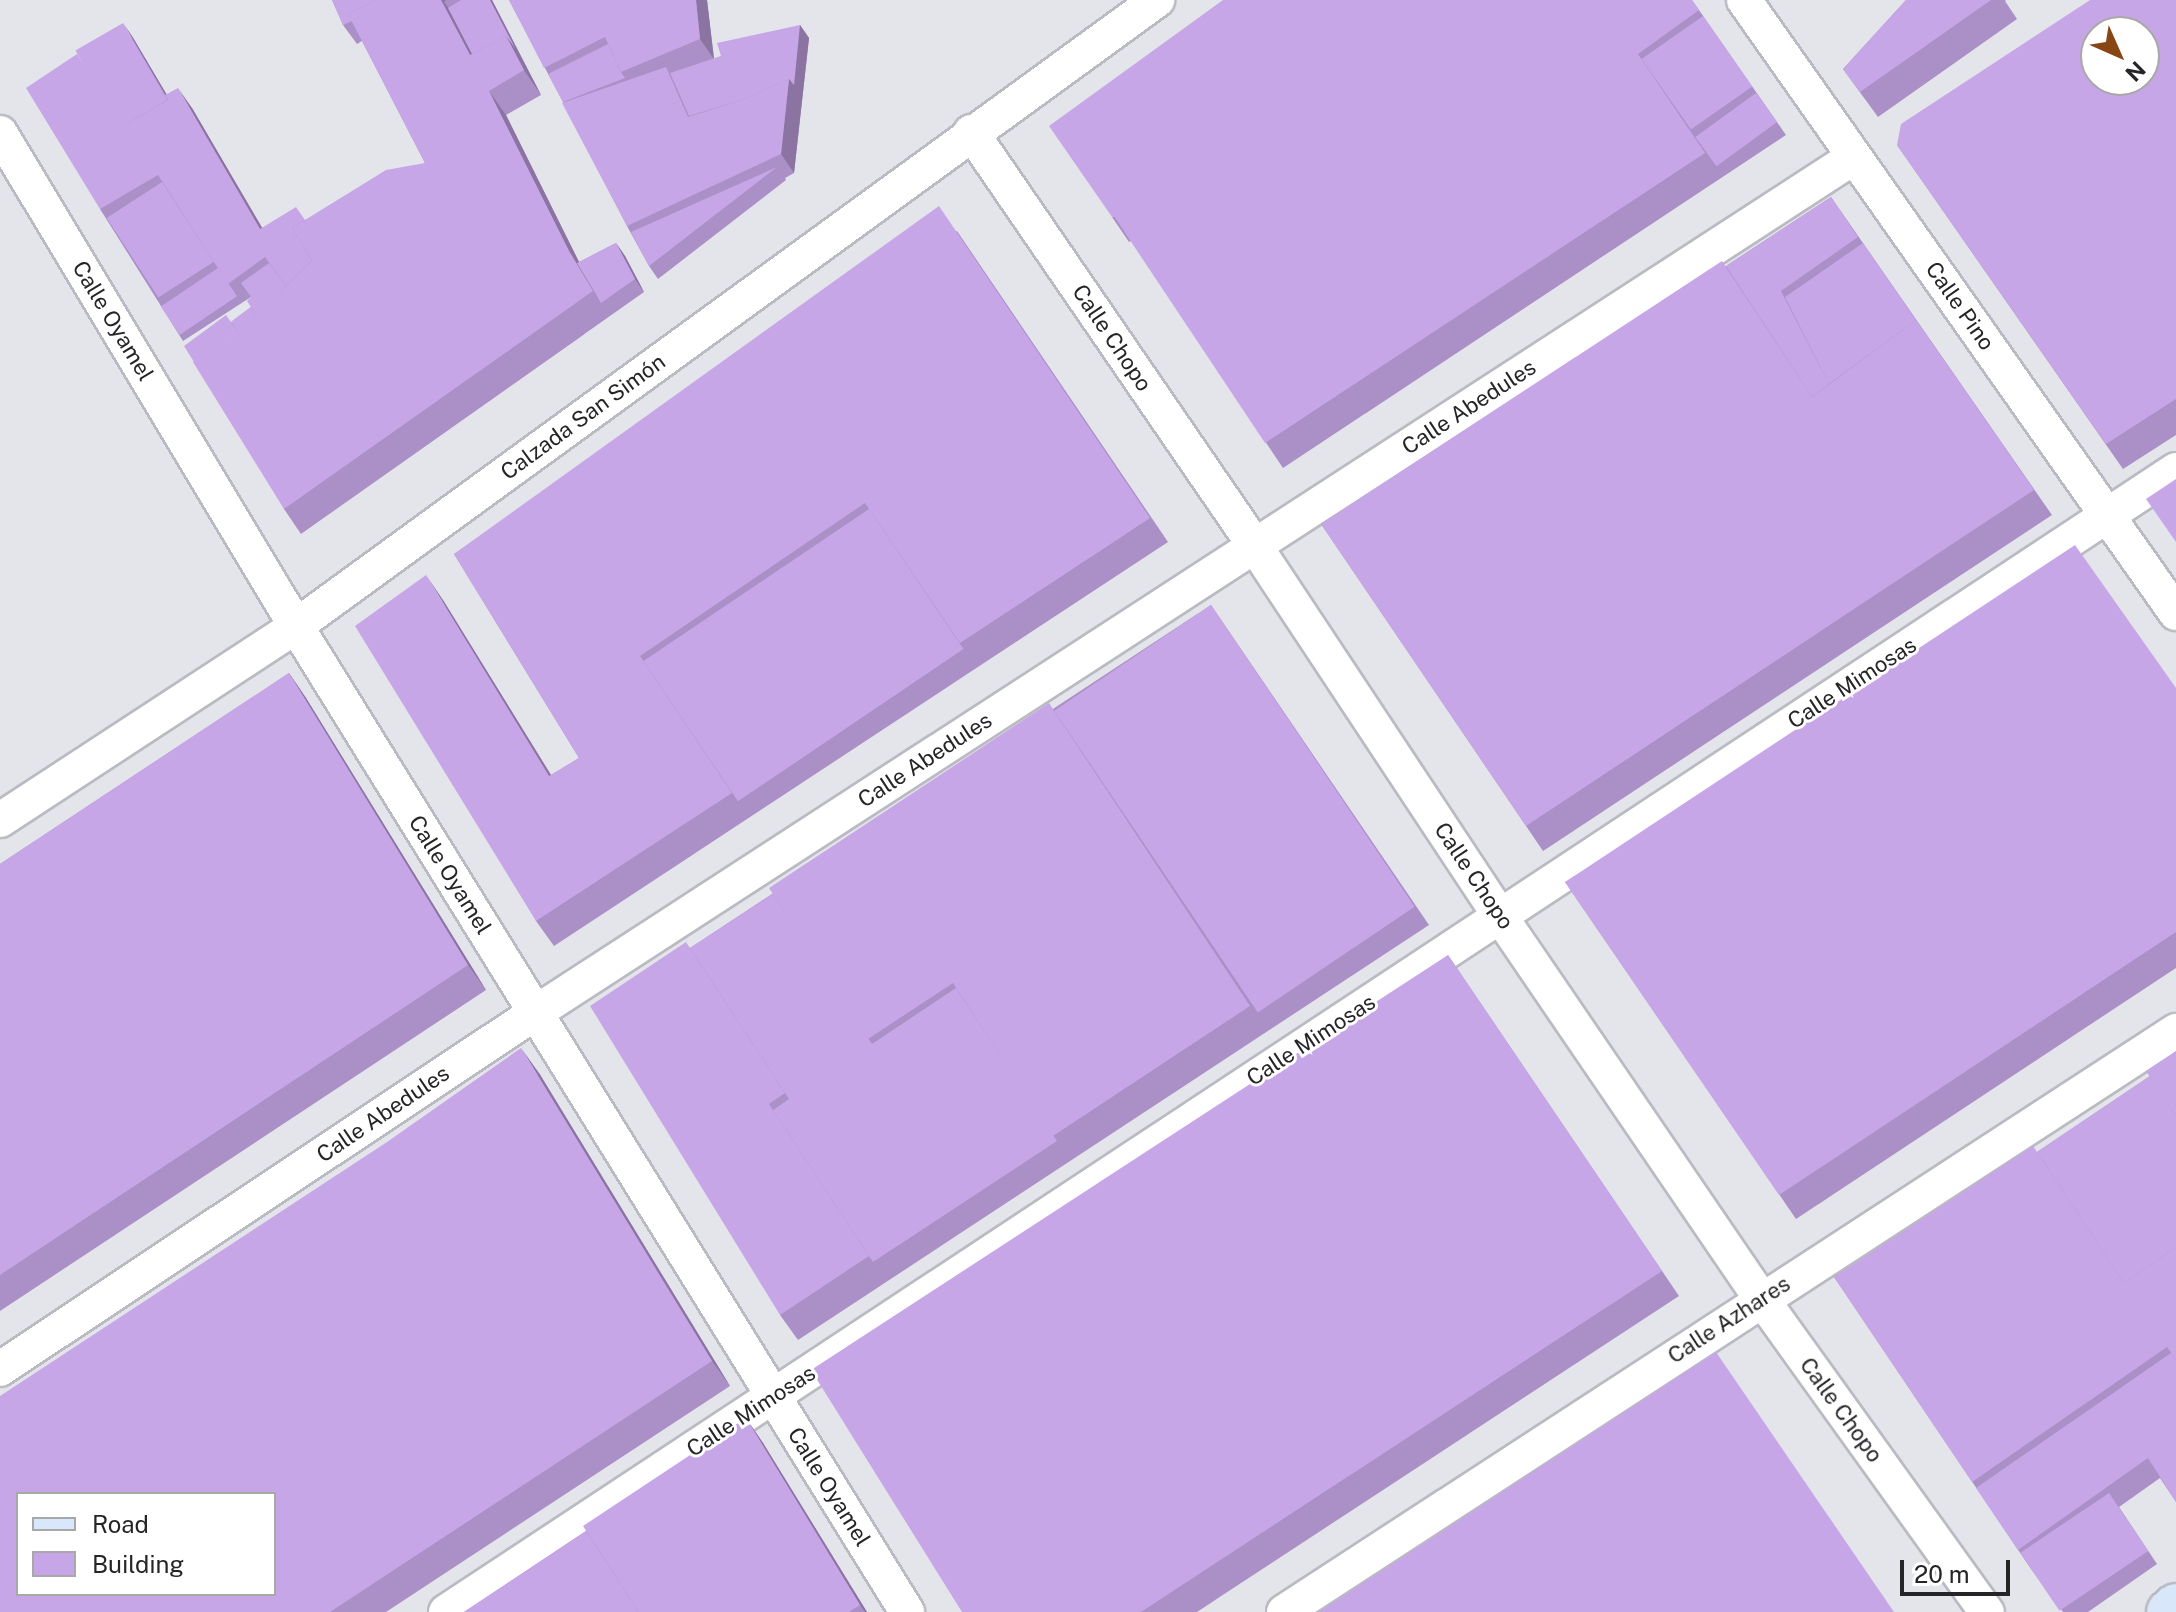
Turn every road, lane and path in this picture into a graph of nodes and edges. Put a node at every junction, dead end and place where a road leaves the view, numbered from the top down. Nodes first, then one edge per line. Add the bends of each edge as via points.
1 (1157, 0) edge
2 (1744, 0) edge
3 (971, 132) junction
4 (0, 133) edge
5 (1854, 157) junction
6 (2176, 470) edge
7 (2107, 515) junction
8 (1255, 546) junction
9 (2176, 613) edge
10 (296, 626) junction
11 (0, 820) edge
12 (1500, 916) junction
13 (535, 1013) junction
14 (2176, 1031) edge
15 (1761, 1298) junction
16 (0, 1369) edge
17 (773, 1397) junction
18 (2176, 1606) edge
19 (446, 1612) edge
20 (907, 1612) edge
21 (1284, 1612) edge
22 (1987, 1612) edge
23 (2169, 1612) edge

1 - 3 street, Calzada San Simón
2 - 5 street, Calle Pino
3 - 8 street, Calle Chopo
3 - 10 street, Calzada San Simón
4 - 10 street, Calle Oyamel
5 - 7 street, Calle Pino
5 - 8 street, Calle Abedules
6 - 7 street, Calle Mimosas
7 - 9 street, Calle Pino
7 - 12 street, Calle Mimosas
8 - 12 street, Calle Chopo
8 - 13 street, Calle Abedules
10 - 11 street, Calzada San Simón
10 - 13 street, Calle Oyamel
12 - 15 street, Calle Chopo
12 - 17 street, Calle Mimosas
13 - 16 street, Calle Abedules
13 - 17 street, Calle Oyamel
14 - 15 street, Calle Azhares
15 - 21 street, Calle Azhares
15 - 22 street, Calle Chopo
17 - 19 street, Calle Mimosas
17 - 20 street, Calle Oyamel
18 - 23 main road

